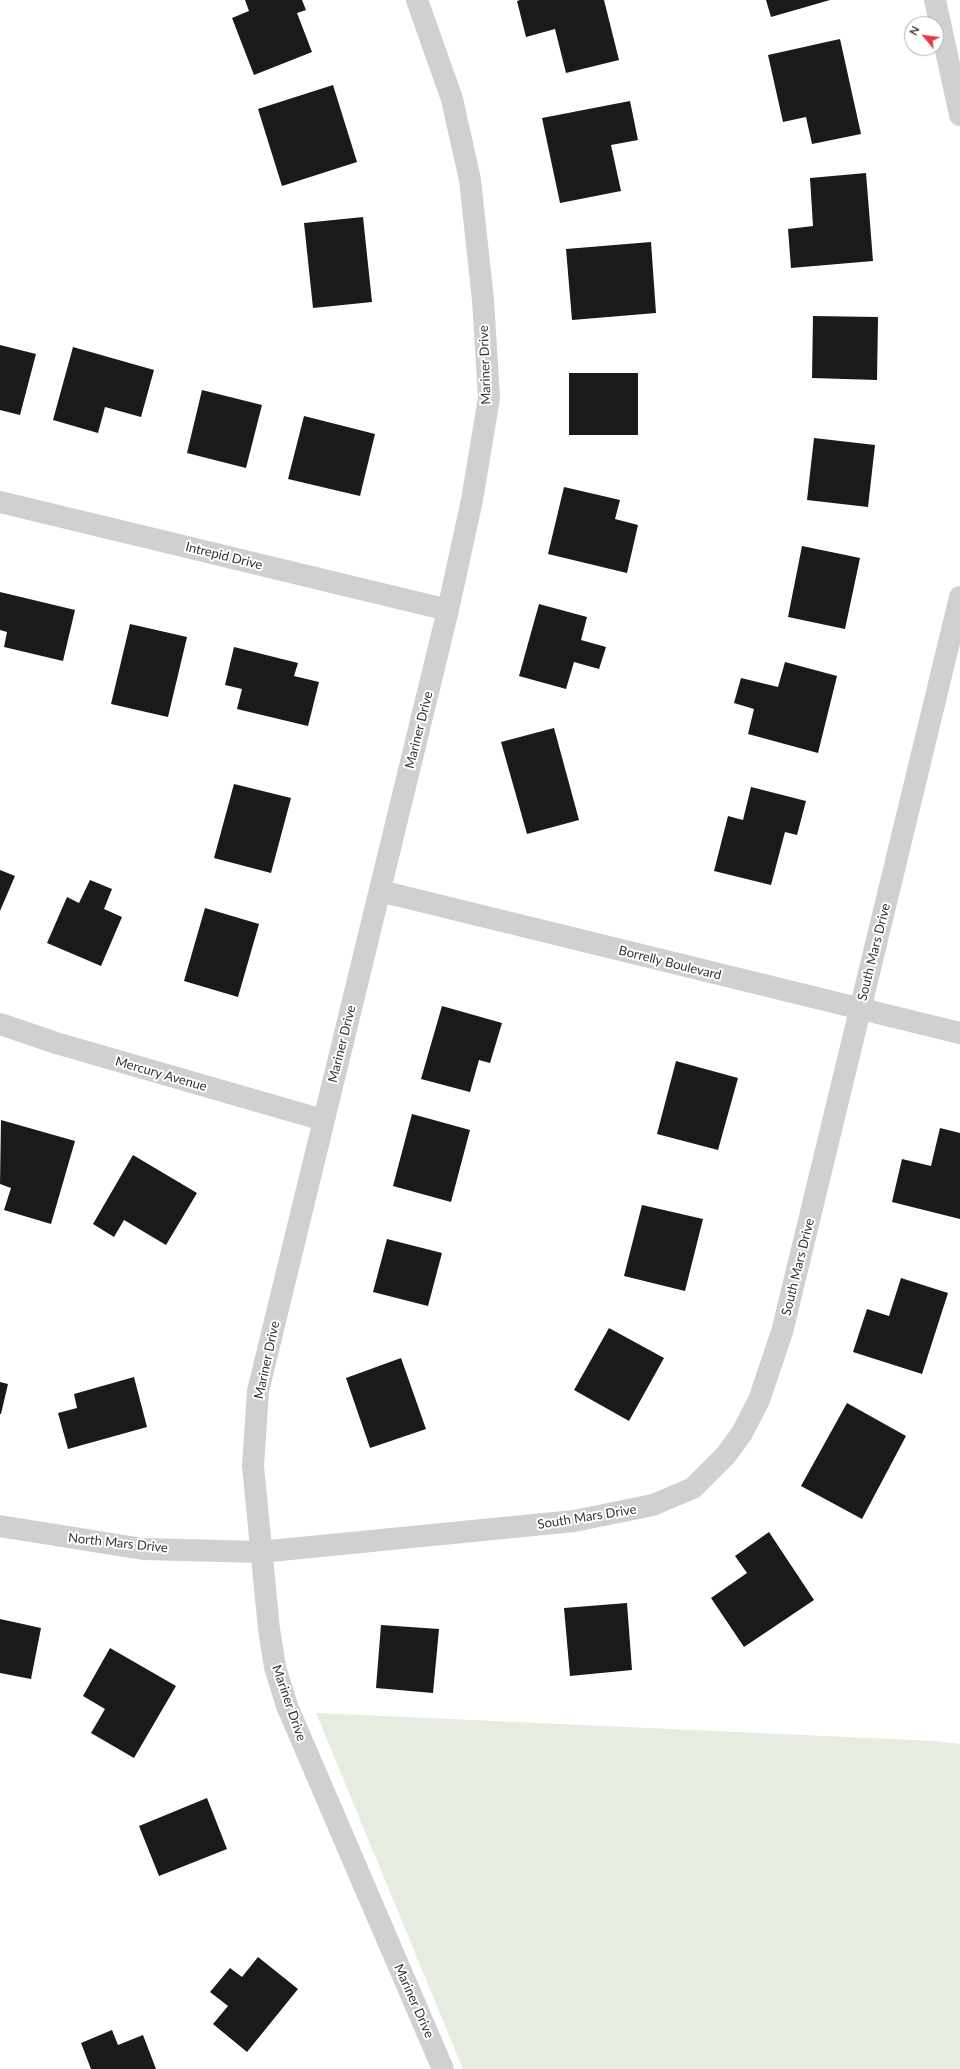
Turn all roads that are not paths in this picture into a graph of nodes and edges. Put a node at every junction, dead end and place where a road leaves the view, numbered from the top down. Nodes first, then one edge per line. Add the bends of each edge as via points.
1 (417, 0) edge
2 (935, 0) edge
3 (960, 115) edge
4 (0, 502) edge
5 (960, 597) edge
6 (448, 610) junction
7 (380, 891) junction
8 (860, 1010) junction
9 (0, 1024) edge
10 (960, 1033) edge
11 (323, 1120) junction
12 (0, 1526) edge
13 (260, 1552) junction
14 (443, 2069) edge

1 - 6 street, Mariner Drive via 452,99 470,180 483,300 489,398 472,500
2 - 3 street
4 - 6 street, Intrepid Drive
5 - 8 street, South Mars Drive
6 - 7 street, Mariner Drive
7 - 8 street, Borrelly Boulevard
7 - 11 street, Mariner Drive
8 - 10 street, Borrelly Boulevard
8 - 13 street, South Mars Drive via 782,1332 759,1400 742,1432 726,1454 693,1488 653,1505 574,1522
9 - 11 street, Mercury Avenue via 56,1043
11 - 13 street, Mariner Drive via 258,1391 253,1466
12 - 13 street, North Mars Drive via 143,1549
13 - 14 street, Mariner Drive via 275,1667 287,1706

